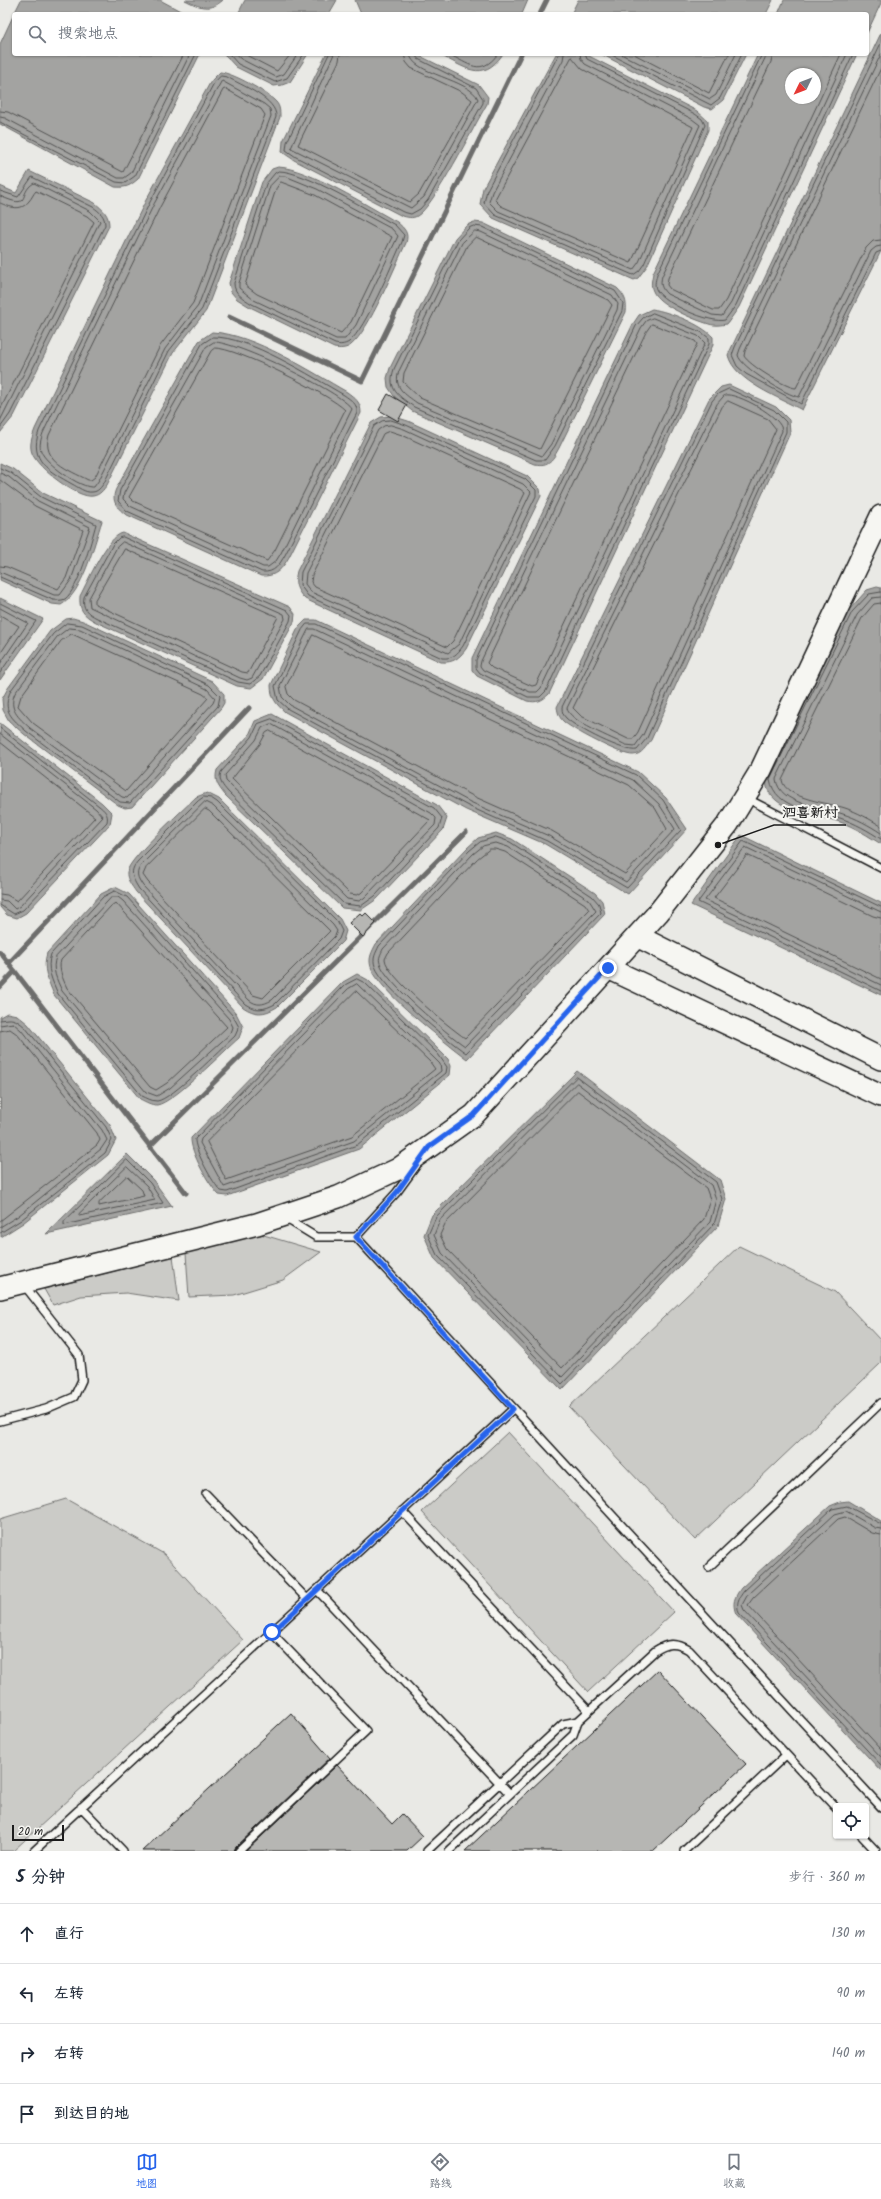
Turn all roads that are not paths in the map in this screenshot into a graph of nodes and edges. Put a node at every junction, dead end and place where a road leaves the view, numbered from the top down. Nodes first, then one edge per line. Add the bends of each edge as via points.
1 (881, 516) edge
2 (744, 797) junction
3 (881, 868) edge
4 (637, 936) junction
5 (608, 968) junction
6 (881, 1060) edge
7 (881, 1096) edge
8 (429, 1147) junction
9 (281, 1216) junction
10 (356, 1237) junction
11 (22, 1281) junction
12 (0, 1288) edge
13 (881, 1403) edge
14 (513, 1409) junction
15 (0, 1421) edge
16 (206, 1494) dead end
17 (402, 1511) junction
18 (709, 1567) dead end
19 (317, 1590) junction
20 (307, 1599) junction
21 (272, 1632) junction
22 (589, 1711) junction
23 (578, 1721) junction
24 (786, 1755) junction
25 (500, 1783) junction
26 (510, 1794) junction
27 (833, 1805) edge
28 (881, 1807) edge
29 (81, 1808) junction
30 (865, 1839) edge
31 (34, 1851) edge
32 (123, 1851) edge
33 (239, 1851) edge
34 (427, 1851) edge
35 (449, 1851) edge
36 (684, 1851) edge
37 (876, 1851) edge

1 - 2 street via 761,770
2 - 3 lane
2 - 4 street via 728,824
4 - 5 street
4 - 6 street
5 - 7 street
5 - 8 street via 474,1115
8 - 9 street via 391,1172 338,1197
8 - 10 lane via 397,1192
9 - 10 lane via 316,1237
9 - 11 street
10 - 14 lane
11 - 12 street
11 - 15 lane via 79,1355 82,1380 74,1397 46,1410
13 - 18 lane
14 - 17 lane
14 - 28 lane
16 - 20 lane
17 - 19 lane
17 - 22 lane
19 - 20 lane
19 - 25 lane
20 - 21 lane
21 - 29 lane
21 - 33 lane via 366,1731
22 - 23 lane
22 - 24 lane via 662,1646 672,1643 689,1650
23 - 25 lane via 563,1724
23 - 26 lane via 573,1735
24 - 27 lane
24 - 36 lane
25 - 26 lane
25 - 34 lane
26 - 35 lane
29 - 31 lane
29 - 32 lane
30 - 37 lane

